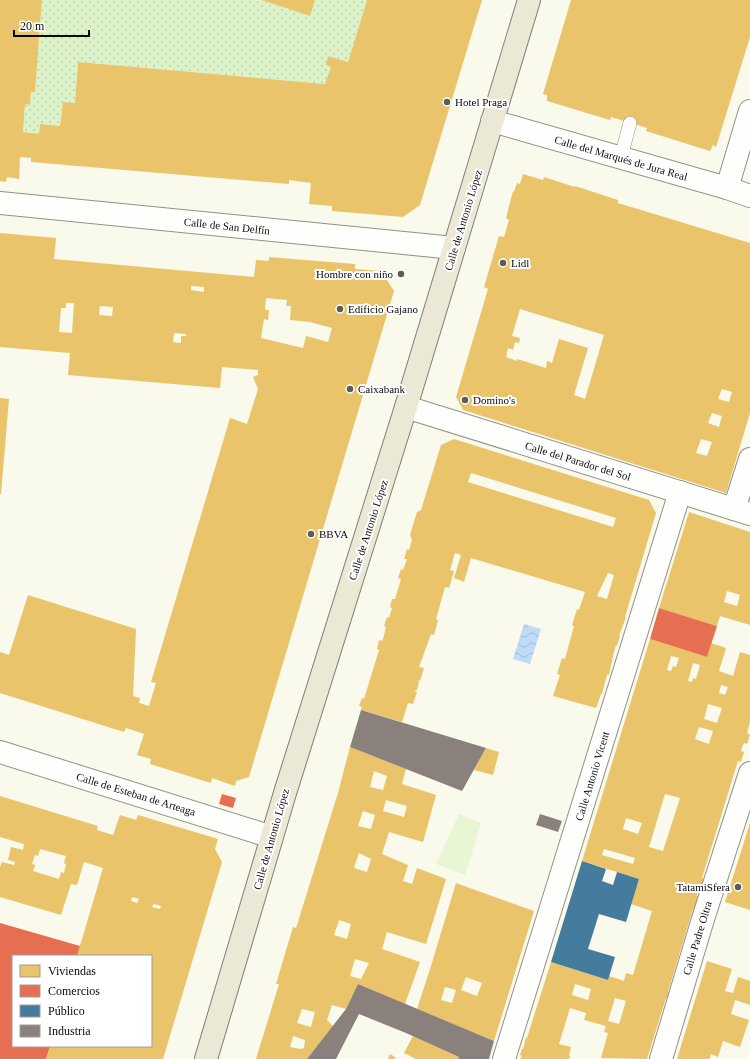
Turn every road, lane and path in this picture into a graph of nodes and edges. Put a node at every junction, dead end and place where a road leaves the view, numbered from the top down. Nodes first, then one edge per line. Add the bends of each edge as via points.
1 (529, 0) edge
2 (750, 111) edge
3 (492, 121) junction
4 (630, 123) dead end
5 (621, 157) junction
6 (727, 188) junction
7 (750, 196) edge
8 (0, 204) edge
9 (454, 248) junction
10 (406, 407) junction
11 (750, 459) edge
12 (680, 492) junction
13 (742, 512) edge
14 (0, 752) edge
15 (750, 773) edge
16 (272, 837) junction
17 (208, 1058) edge
18 (504, 1059) edge
19 (661, 1059) edge

1 - 3 main road, Calle de Antonio López
2 - 6 street
3 - 5 street, Calle del Marqués de Jura Real
3 - 9 main road, Calle de Antonio López
4 - 5 lane
5 - 6 street, Calle del Marqués de Jura Real
6 - 7 street, Calle del Marqués de Jura Real
8 - 9 street, Calle de San Delfín
9 - 10 main road, Calle de Antonio López
10 - 12 street, Calle del Parador del Sol
10 - 16 main road, Calle de Antonio López
11 - 13 street
12 - 13 street, Calle del Parador del Sol
12 - 18 street, Calle Antonio Vicent
14 - 16 street, Calle de Esteban de Arteaga
15 - 19 street, Calle Padre Oltra
16 - 17 main road, Calle de Antonio López

